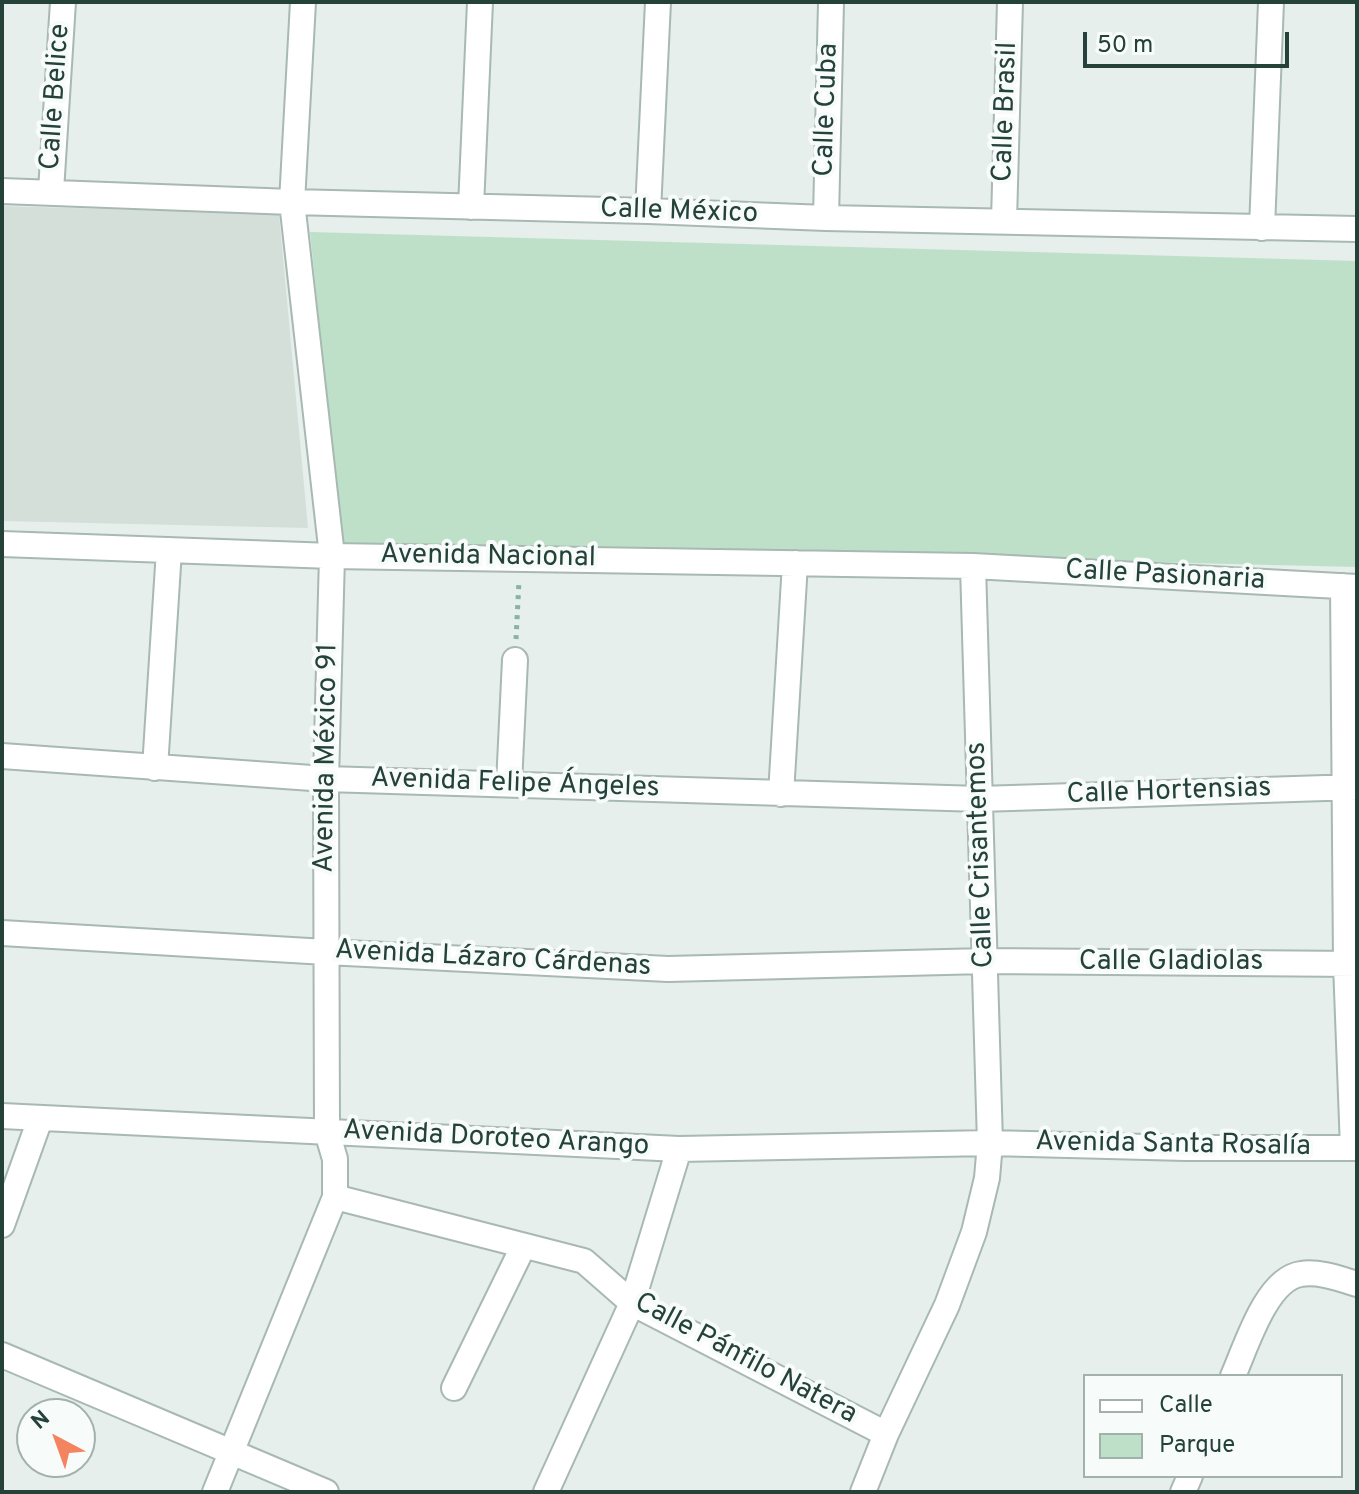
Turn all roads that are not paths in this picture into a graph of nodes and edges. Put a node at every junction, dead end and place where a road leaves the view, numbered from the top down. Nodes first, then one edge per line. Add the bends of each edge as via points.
1 (63, 2) edge
2 (303, 2) edge
3 (480, 2) edge
4 (658, 2) edge
5 (831, 2) edge
6 (1010, 2) edge
7 (1271, 2) edge
8 (2, 191) edge
9 (51, 191) junction
10 (292, 202) junction
11 (471, 207) junction
12 (648, 211) junction
13 (826, 218) junction
14 (1004, 221) junction
15 (1262, 228) junction
16 (1357, 229) edge
17 (2, 544) edge
18 (169, 550) junction
19 (332, 556) junction
20 (795, 563) junction
21 (973, 566) junction
22 (1350, 587) edge
23 (515, 660) road end
24 (2, 756) edge
25 (155, 768) junction
26 (326, 779) junction
27 (509, 784) junction
28 (1350, 787) edge
29 (781, 794) junction
30 (980, 799) junction
31 (2, 933) edge
32 (326, 952) junction
33 (985, 961) junction
34 (1352, 964) edge
35 (2, 1116) edge
36 (40, 1119) junction
37 (327, 1132) junction
38 (990, 1143) junction
39 (1355, 1148) edge
40 (679, 1149) junction
41 (335, 1197) junction
42 (2, 1225) edge
43 (523, 1247) junction
44 (1357, 1284) edge
45 (632, 1303) junction
46 (2, 1355) edge
47 (1234, 1374) edge
48 (454, 1388) dead end
49 (886, 1434) junction
50 (233, 1452) junction
51 (215, 1492) edge
52 (326, 1492) edge
53 (546, 1492) edge
54 (863, 1492) edge

1 - 9 street, Calle Belice
2 - 10 street, Avenida México 91
3 - 11 street
4 - 12 street
5 - 13 street, Calle Cuba
6 - 14 street, Calle Brasil
7 - 15 street
8 - 9 street, Calle México
9 - 10 street, Calle México
10 - 11 street, Calle México
10 - 19 street, Avenida México 91
11 - 12 street, Calle México
12 - 13 street, Calle México
13 - 14 street, Calle México
14 - 15 street, Calle México
15 - 16 street, Calle México
17 - 18 street, Avenida Nacional
18 - 19 street, Avenida Nacional
18 - 25 street
19 - 20 street, Avenida Nacional
19 - 26 street, Avenida México 91
20 - 21 street, Avenida Nacional
20 - 29 street
21 - 22 street, Calle Pasionaria
21 - 30 street, Calle Crisantemos
22 - 28 street
23 - 27 street
24 - 25 street, Avenida Felipe Ángeles
25 - 26 street, Avenida Felipe Ángeles
26 - 27 street, Avenida Felipe Ángeles
26 - 32 street, Avenida México 91
27 - 29 street, Avenida Felipe Ángeles
28 - 30 street, Calle Hortensias
28 - 34 street
29 - 30 street, Avenida Felipe Ángeles
30 - 33 street, Calle Crisantemos
31 - 32 street, Avenida Lázaro Cárdenas
32 - 33 street, Avenida Lázaro Cárdenas via 668,969
32 - 37 street, Avenida México 91
33 - 34 street, Calle Gladiolas
33 - 38 street, Calle Crisantemos
34 - 39 street
35 - 36 street, Avenida Doroteo Arango
36 - 37 street, Avenida Doroteo Arango
36 - 42 street
37 - 40 street, Avenida Doroteo Arango
37 - 41 street, Avenida México 91 via 335,1159
38 - 39 street, Avenida Santa Rosalía
38 - 40 street, Avenida Doroteo Arango
38 - 49 street, Calle Crisantemos via 974,1232 947,1305
40 - 45 street
41 - 43 street, Calle Pánfilo Natera
41 - 50 street, Avenida México 91
43 - 45 street, Calle Pánfilo Natera via 584,1261
43 - 48 street
44 - 47 street via 1317,1274 1282,1281 1266,1300
45 - 49 street, Calle Pánfilo Natera
45 - 53 street
46 - 50 street
49 - 54 street, Calle Crisantemos
50 - 51 street, Avenida México 91
50 - 52 street

